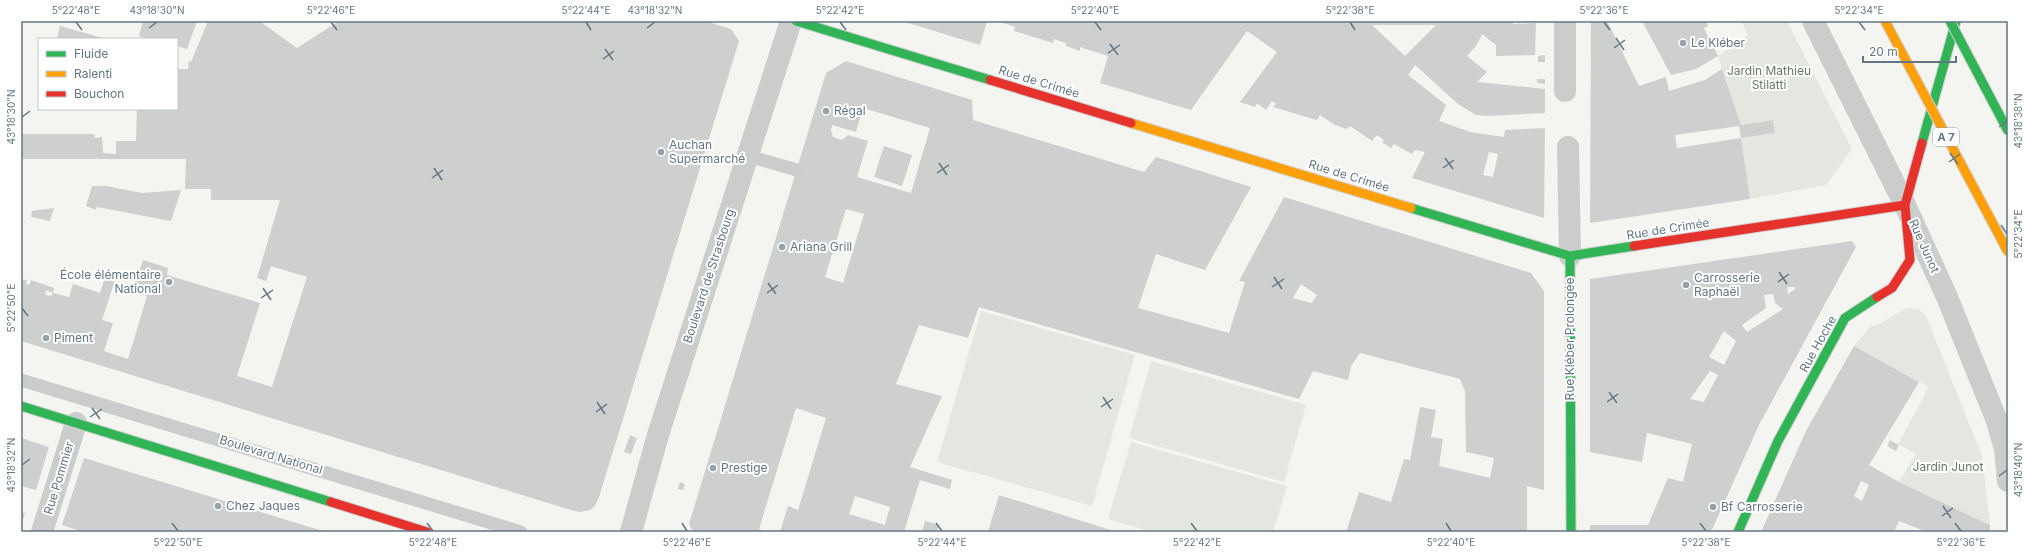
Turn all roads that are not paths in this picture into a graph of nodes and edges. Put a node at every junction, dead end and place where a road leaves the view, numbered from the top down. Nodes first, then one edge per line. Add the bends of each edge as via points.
1 (791, 21) edge
2 (796, 21) edge
3 (1565, 21) edge
4 (1812, 21) edge
5 (1885, 21) edge
6 (1950, 21) edge
7 (1956, 21) edge
8 (1565, 91) dead end
9 (2008, 131) edge
10 (1568, 147) dead end
11 (748, 156) junction
12 (797, 170) dead end
13 (1905, 205) junction
14 (2008, 252) edge
15 (1570, 256) junction
16 (21, 380) edge
17 (21, 406) edge
18 (76, 423) junction
19 (2008, 481) edge
20 (42, 532) edge
21 (427, 532) edge
22 (521, 532) edge
23 (631, 532) edge
24 (1571, 532) edge
25 (1738, 532) edge

1 - 11 street, Boulevard de Strasbourg
2 - 15 main road, Rue de Crimée
3 - 8 street
4 - 13 street, Rue Junot
5 - 14 main road, A 7, bridge
6 - 9 main road, bridge
7 - 13 main road, Rue Hoche
10 - 15 street, Rue Kléber Prolongée
11 - 12 lane
11 - 23 street, Boulevard de Strasbourg via 658,435
13 - 15 main road, Rue de Crimée
13 - 19 street, Rue Junot via 1947,297 1997,421 2005,449
13 - 25 main road, Rue Hoche via 1910,260 1902,276 1892,288 1845,318 1778,441
15 - 24 main road, Rue Kléber Prolongée
16 - 22 lane, Boulevard National
17 - 18 main road
18 - 20 street, Rue Pommier
18 - 21 main road

